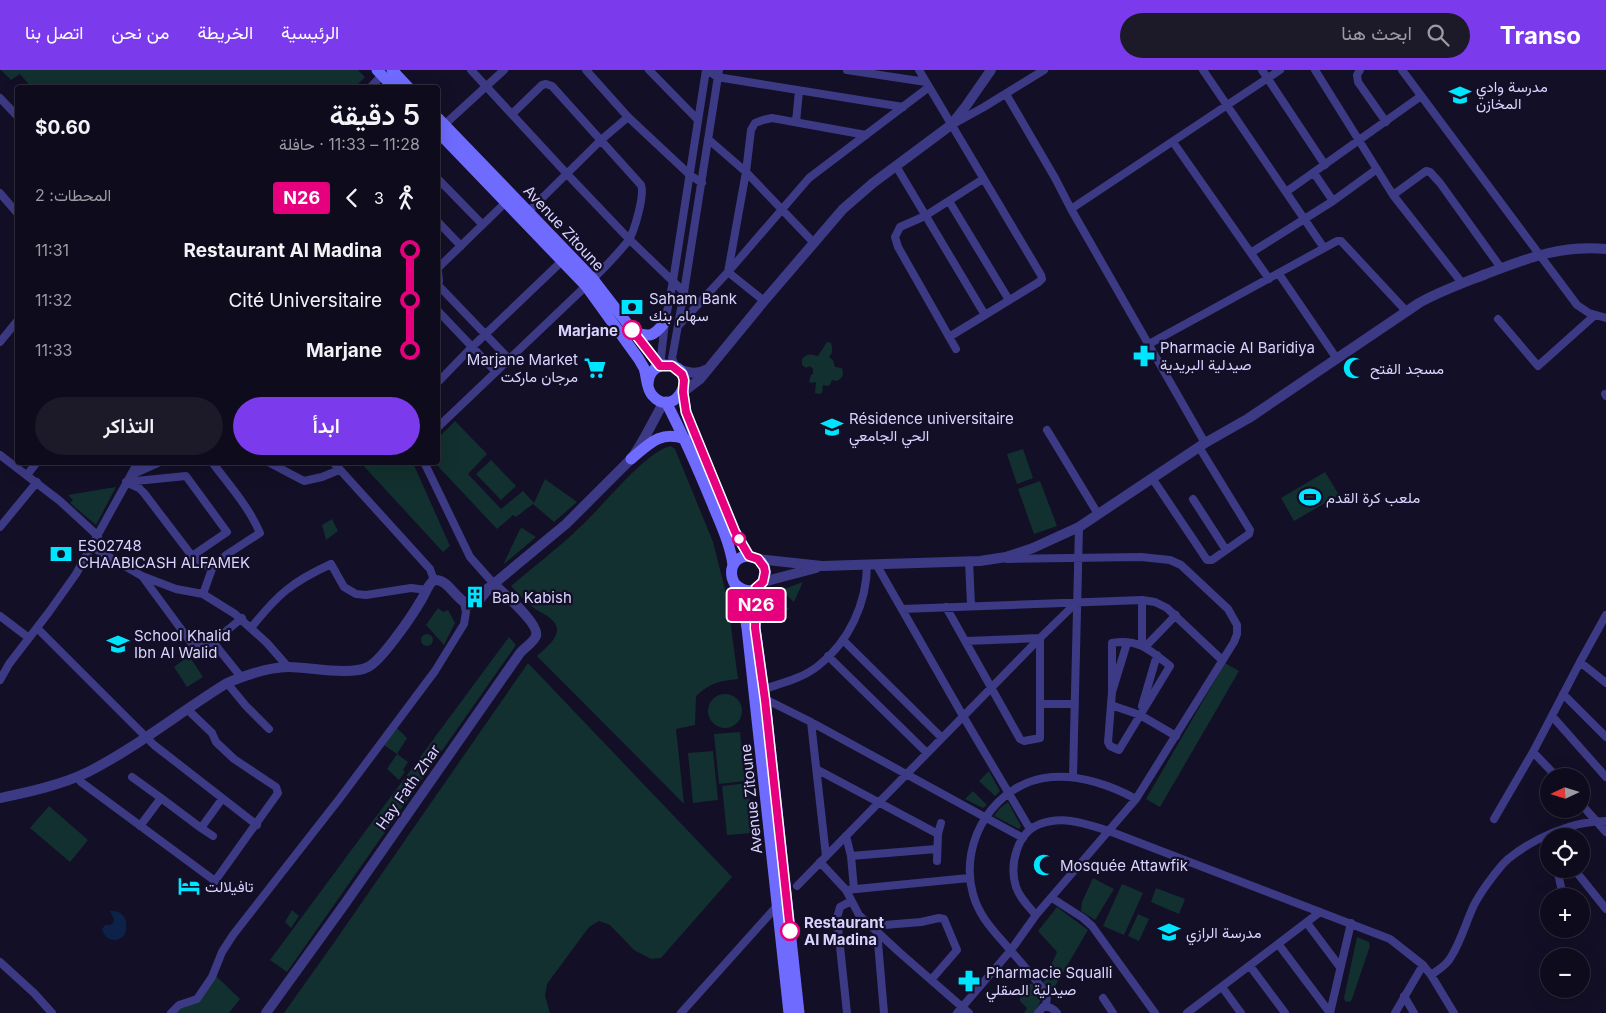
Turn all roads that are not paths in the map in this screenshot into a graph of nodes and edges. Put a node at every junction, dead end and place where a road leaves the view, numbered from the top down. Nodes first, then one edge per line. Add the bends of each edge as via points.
1 (471, 70) edge
2 (504, 70) edge
3 (586, 70) edge
4 (649, 70) edge
5 (707, 70) edge
6 (847, 70) edge
7 (919, 70) edge
8 (991, 70) edge
9 (1044, 70) edge
10 (1203, 70) edge
11 (1262, 70) edge
12 (1280, 70) edge
13 (1315, 70) edge
14 (1360, 70) edge
15 (1402, 70) edge
16 (384, 72) edge
17 (718, 74) edge
18 (1268, 79) junction
19 (373, 85) edge
20 (392, 85) edge
21 (404, 85) edge
22 (927, 85) junction
23 (487, 86) junction
24 (799, 91) junction
25 (1006, 94) junction
26 (1421, 96) junction
27 (0, 98) edge
28 (903, 107) junction
29 (1227, 107) junction
30 (15, 114) edge
31 (512, 114) junction
32 (628, 117) junction
33 (698, 120) junction
34 (796, 122) junction
35 (1386, 122) junction
36 (951, 125) junction
37 (440, 127) edge
38 (440, 129) edge
39 (440, 129) edge
40 (866, 135) junction
41 (708, 139) junction
42 (601, 140) junction
43 (1359, 141) junction
44 (1173, 142) junction
45 (1325, 165) junction
46 (896, 166) junction
47 (1377, 169) junction
48 (746, 172) junction
49 (1314, 173) junction
50 (567, 174) junction
51 (690, 175) junction
52 (983, 179) junction
53 (440, 181) edge
54 (702, 183) junction
55 (1286, 192) junction
56 (0, 193) edge
57 (1393, 195) junction
58 (949, 201) junction
59 (1332, 201) junction
60 (506, 202) junction
61 (1071, 209) junction
62 (15, 210) edge
63 (782, 210) junction
64 (529, 211) junction
65 (925, 216) junction
66 (1304, 220) junction
67 (440, 224) edge
68 (482, 224) junction
69 (629, 240) junction
70 (814, 242) junction
71 (460, 246) junction
72 (1324, 248) junction
73 (1606, 249) edge
74 (1252, 252) junction
75 (1538, 254) junction
76 (562, 261) junction
77 (440, 267) edge
78 (1501, 268) junction
79 (728, 272) junction
80 (1278, 274) junction
81 (1270, 279) junction
82 (674, 281) junction
83 (590, 283) junction
84 (1462, 283) junction
85 (440, 288) edge
86 (684, 292) junction
87 (1009, 300) junction
88 (764, 301) junction
89 (1407, 312) junction
90 (440, 313) edge
91 (985, 315) junction
92 (1595, 315) junction
93 (1606, 318) edge
94 (1498, 319) dead end
95 (664, 322) junction
96 (15, 324) edge
97 (678, 326) junction
98 (634, 332) junction
99 (485, 334) junction
100 (949, 337) junction
101 (0, 342) edge
102 (1149, 344) junction
103 (472, 347) junction
104 (956, 349) dead end
105 (510, 359) junction
106 (1337, 359) junction
107 (660, 366) junction
108 (677, 368) junction
109 (709, 368) junction
110 (496, 372) junction
111 (440, 380) edge
112 (649, 388) junction
113 (683, 392) junction
114 (665, 402) junction
115 (652, 420) junction
116 (440, 425) edge
117 (1047, 430) dead end
118 (685, 439) junction
119 (1202, 445) junction
120 (0, 455) edge
121 (631, 460) junction
122 (35, 465) edge
123 (136, 465) edge
124 (155, 465) edge
125 (214, 465) edge
126 (274, 465) edge
127 (335, 465) edge
128 (425, 465) edge
129 (339, 470) junction
130 (27, 475) junction
131 (1152, 478) junction
132 (129, 479) junction
133 (37, 482) junction
134 (1193, 498) dead end
135 (1098, 514) junction
136 (0, 527) edge
137 (1079, 527) junction
138 (98, 536) junction
139 (92, 547) junction
140 (1226, 550) junction
141 (192, 556) junction
142 (754, 558) junction
143 (1078, 559) junction
144 (992, 560) junction
145 (969, 561) junction
146 (872, 564) junction
147 (733, 565) junction
148 (822, 566) junction
149 (212, 569) junction
150 (142, 576) junction
151 (434, 580) junction
152 (734, 584) junction
153 (760, 585) junction
154 (492, 586) junction
155 (427, 590) junction
156 (203, 594) junction
157 (1142, 600) junction
158 (1077, 602) junction
159 (464, 603) junction
160 (971, 606) junction
161 (946, 607) junction
162 (902, 609) junction
163 (1176, 615) junction
164 (1606, 616) edge
165 (242, 618) junction
166 (1, 619) edge
167 (37, 628) junction
168 (251, 628) junction
169 (29, 638) junction
170 (1040, 638) junction
171 (843, 640) junction
172 (966, 641) junction
173 (213, 642) junction
174 (1127, 643) junction
175 (1144, 645) junction
176 (1157, 655) junction
177 (828, 656) junction
178 (1222, 660) junction
179 (1580, 662) junction
180 (288, 667) junction
181 (241, 677) junction
182 (0, 680) edge
183 (226, 683) junction
184 (1606, 683) edge
185 (991, 687) junction
186 (1112, 692) junction
187 (765, 694) junction
188 (1563, 694) junction
189 (1041, 704) junction
190 (1074, 704) junction
191 (1111, 705) junction
192 (187, 709) junction
193 (1140, 715) junction
194 (963, 716) junction
195 (1552, 716) junction
196 (811, 722) junction
197 (269, 729) dead end
198 (1176, 736) junction
199 (146, 737) junction
200 (1606, 737) edge
201 (942, 738) junction
202 (1533, 752) junction
203 (927, 753) junction
204 (1548, 768) edge
205 (818, 770) junction
206 (907, 774) junction
207 (77, 776) junction
208 (132, 777) dead end
209 (1073, 777) junction
210 (1606, 777) edge
211 (1009, 794) junction
212 (0, 798) edge
213 (161, 798) junction
214 (222, 799) junction
215 (1136, 799) junction
216 (879, 802) junction
217 (1590, 814) edge
218 (985, 818) junction
219 (1494, 819) dead end
220 (1606, 820) edge
221 (1596, 821) junction
222 (941, 823) dead end
223 (257, 825) junction
224 (140, 826) junction
225 (201, 828) junction
226 (1567, 828) edge
227 (1030, 829) junction
228 (1108, 831) junction
229 (1606, 832) edge
230 (938, 834) junction
231 (213, 836) dead end
232 (846, 836) junction
233 (1023, 838) junction
234 (1540, 840) edge
235 (936, 849) junction
236 (851, 856) junction
237 (823, 859) junction
238 (937, 861) dead end
239 (969, 878) junction
240 (1581, 878) edge
241 (798, 886) dead end
242 (850, 890) junction
243 (1052, 898) junction
244 (851, 900) junction
245 (777, 906) junction
246 (1606, 909) edge
247 (1320, 912) junction
248 (1036, 915) junction
249 (1307, 923) junction
250 (1351, 923) junction
251 (874, 929) junction
252 (1278, 945) junction
253 (1011, 950) junction
254 (0, 962) edge
255 (1423, 965) junction
256 (1250, 966) junction
257 (1340, 967) junction
258 (1431, 975) junction
259 (931, 980) junction
260 (1222, 987) junction
261 (1404, 996) junction
262 (1103, 998) dead end
263 (1046, 1007) junction
264 (959, 1010) edge
265 (1192, 1012) edge
266 (52, 1013) edge
267 (171, 1013) edge
268 (266, 1013) edge
269 (681, 1013) edge
270 (789, 1013) edge
271 (799, 1013) edge
272 (847, 1013) edge
273 (884, 1013) edge
274 (969, 1013) edge
275 (1038, 1013) edge
276 (1057, 1013) edge
277 (1113, 1013) edge
278 (1155, 1013) edge
279 (1241, 1013) edge
280 (1285, 1013) edge
281 (1330, 1013) edge
282 (1395, 1013) edge
283 (1414, 1013) edge
284 (1454, 1013) edge

1 - 23 street
2 - 23 street
3 - 32 street
4 - 33 street
5 - 17 street
5 - 33 street
6 - 22 street
7 - 22 street
8 - 36 street
9 - 25 street
10 - 29 street
11 - 18 street
12 - 18 street
13 - 43 street
14 - 35 street via 1358,82
15 - 26 street
16 - 19 street
16 - 20 main road
16 - 21 main road
17 - 24 street
17 - 41 street
18 - 29 street
18 - 45 street
22 - 28 street
22 - 36 street
23 - 31 street
23 - 37 street
24 - 28 street
24 - 34 street
25 - 36 street
25 - 61 street
26 - 35 street
26 - 75 street
27 - 30 street
28 - 40 street
29 - 44 street
29 - 55 street
31 - 42 street via 542,85 549,84
31 - 50 street
32 - 42 street
32 - 51 street
33 - 51 street
34 - 40 street
34 - 48 street via 772,118 755,123 751,130
35 - 43 street
36 - 46 street
36 - 52 street
38 - 60 main road, Avenue Zitoune
39 - 64 main road, Avenue Zitoune
40 - 63 street via 810,178
41 - 48 street
41 - 54 street
42 - 50 street
42 - 69 street via 643,190
43 - 45 street
43 - 47 street
44 - 61 street
44 - 74 street
45 - 49 street
46 - 65 street
46 - 70 street via 843,209
47 - 57 street
47 - 59 street
48 - 63 street
48 - 79 street
49 - 55 street
49 - 59 street
50 - 64 street
50 - 69 street
51 - 54 street
51 - 82 street
52 - 58 street
52 - 87 street via 1042,279
53 - 68 street
54 - 86 street
55 - 66 street
56 - 62 street
57 - 78 street via 1426,171 1430,172
57 - 84 street
58 - 65 street
58 - 87 street
59 - 66 street
60 - 68 street
60 - 76 main road, Avenue Zitoune
61 - 102 street
63 - 70 street
63 - 79 street
64 - 83 main road, Avenue Zitoune
65 - 91 street
65 - 100 street via 900,227 895,237
66 - 72 street
66 - 74 street
67 - 71 street
68 - 71 street
69 - 82 street
69 - 83 street
70 - 88 street
71 - 77 street
72 - 80 street
72 - 89 street via 1341,241
73 - 75 street
74 - 81 street
75 - 78 street
75 - 92 street via 1577,304
76 - 83 main road, Avenue Zitoune
76 - 99 street
78 - 84 street
79 - 88 street
79 - 97 street
80 - 81 street
80 - 106 street
81 - 102 street
82 - 86 street
82 - 95 street
83 - 98 main road, Avenue Zitoune
83 - 105 street
83 - 112 main road, Avenue Zitoune via 644,369
84 - 89 street via 1435,294
85 - 99 street
86 - 97 street
87 - 91 street
88 - 109 street
89 - 106 street
90 - 103 street
91 - 100 street
92 - 93 street
92 - 94 street via 1538,366
95 - 98 main road via 651,335
95 - 107 street
96 - 101 street
97 - 108 street via 672,358
98 - 107 main road, Avenue Zitoune
99 - 103 street
99 - 105 street
100 - 104 street
102 - 119 street
103 - 110 street
103 - 111 street
105 - 110 street
106 - 119 street
107 - 108 main road
107 - 112 main road via 652,371
108 - 109 street via 693,374
108 - 113 main road via 684,380
109 - 113 street
110 - 116 street
112 - 114 main road via 658,400
112 - 115 street via 653,403
113 - 114 main road via 676,399
113 - 142 main road via 691,426 735,532
114 - 115 street
114 - 118 main road
115 - 121 street
117 - 135 street
118 - 121 main road via 663,436 650,442
118 - 147 main road via 725,536
119 - 131 street
119 - 140 street via 1250,530
120 - 130 street
121 - 154 street via 566,524
122 - 130 street
123 - 132 street
124 - 132 street
125 - 149 street via 260,533 226,555
126 - 129 street via 304,481
127 - 129 street
128 - 154 street via 470,557
129 - 151 street via 430,569
130 - 133 street
131 - 135 street
131 - 140 street via 1207,560
132 - 138 street
132 - 141 street via 144,493
132 - 141 street via 186,476 227,532
133 - 136 street
133 - 138 street
134 - 140 street
135 - 137 street
137 - 143 street
137 - 144 street via 1018,554
138 - 139 street
139 - 150 street
139 - 167 street
141 - 149 street
142 - 147 main road via 740,558
142 - 148 street
142 - 153 main road via 762,563 765,572
143 - 144 street
143 - 158 street
143 - 178 street via 1157,557 1181,565 1228,609 1235,620 1237,634
144 - 145 street
145 - 146 street
145 - 160 street
146 - 148 street
146 - 162 street
146 - 171 street via 862,600
147 - 152 main road
148 - 153 street
149 - 156 street
150 - 156 street via 176,589
150 - 173 street via 196,648
151 - 155 street
151 - 159 street via 442,581
152 - 153 main road via 747,590
152 - 245 main road, Avenue Zitoune via 742,600 747,628
153 - 187 main road, Avenue Zitoune via 755,628
154 - 159 street via 477,599
154 - 268 street, Hay Fath Zhar via 532,622 536,636 520,653
155 - 168 street via 412,588 356,594 344,587 331,564 282,593
155 - 180 street via 378,660 367,668 355,671
156 - 165 street
157 - 158 street
157 - 163 street via 1160,604
157 - 175 street
158 - 160 street
158 - 170 street
158 - 190 street
159 - 267 street via 464,624 435,671 233,935 197,999 180,1005
160 - 161 street
161 - 162 street
161 - 172 street
162 - 194 street
163 - 175 street
163 - 178 street
164 - 179 street
165 - 168 street
165 - 173 street
166 - 169 street
167 - 169 street
167 - 199 street
168 - 180 street
169 - 182 street
170 - 172 street
170 - 185 street
170 - 189 street
171 - 177 street
171 - 201 street
172 - 185 street
173 - 181 street
174 - 175 street
174 - 186 street
174 - 186 street via 1112,643
175 - 176 street
176 - 193 street
176 - 193 street via 1170,666
177 - 187 street via 818,666
177 - 203 street
178 - 198 street
179 - 184 street
179 - 188 street
180 - 181 street
181 - 183 street
183 - 192 street
183 - 197 street
185 - 189 street via 1021,741 1040,738
185 - 194 street
186 - 191 street
187 - 196 street
187 - 271 main road, Avenue Zitoune
188 - 195 street
188 - 200 street
189 - 190 street
190 - 209 street
191 - 193 street
191 - 193 street via 1108,742 1118,750
192 - 199 street
192 - 223 street via 234,759 276,788 277,796
193 - 198 street
194 - 201 street
194 - 211 street
195 - 202 street
195 - 210 street
196 - 205 street
196 - 206 street
198 - 215 street
199 - 207 street
199 - 214 street
201 - 203 street
202 - 204 street
202 - 219 street
203 - 206 street
205 - 216 street
205 - 237 street
206 - 216 street
206 - 218 street
207 - 212 street
207 - 224 street
208 - 213 street
209 - 211 street via 1039,779
209 - 215 street
211 - 218 street
211 - 227 street
213 - 224 street
213 - 225 street
214 - 223 street
214 - 225 street
215 - 228 street
216 - 230 street
216 - 232 street
217 - 221 street
218 - 233 street
218 - 239 street via 972,844
220 - 221 street
221 - 226 street
221 - 229 street
222 - 230 street
223 - 224 street via 216,882
225 - 231 street
227 - 228 street via 1067,820
227 - 233 street
228 - 243 street
228 - 247 street
230 - 235 street
232 - 236 street
232 - 237 street
233 - 248 street via 1014,864 1015,885
234 - 258 street via 1507,860 1474,904 1451,958
235 - 236 street
235 - 238 street
236 - 242 street
237 - 241 street
237 - 242 street
239 - 242 street
239 - 253 street via 982,916
240 - 246 street
242 - 244 street
243 - 248 street
243 - 278 street via 1092,926
244 - 251 street
244 - 272 street via 840,907 837,918
245 - 269 street
245 - 270 main road, Avenue Zitoune
247 - 249 street
247 - 250 street
248 - 253 street
249 - 252 street
249 - 257 street
250 - 255 street via 1390,939
250 - 257 street
251 - 259 street
251 - 259 street via 944,919 957,950
251 - 273 street
252 - 256 street
252 - 281 street
253 - 263 street via 1047,994
253 - 264 street
254 - 266 street
255 - 258 street
255 - 261 street
256 - 260 street
256 - 280 street
257 - 281 street
258 - 284 street
259 - 264 street
260 - 265 street
260 - 279 street
261 - 282 street
261 - 283 street
262 - 277 street
263 - 275 street
263 - 276 street
264 - 274 street

